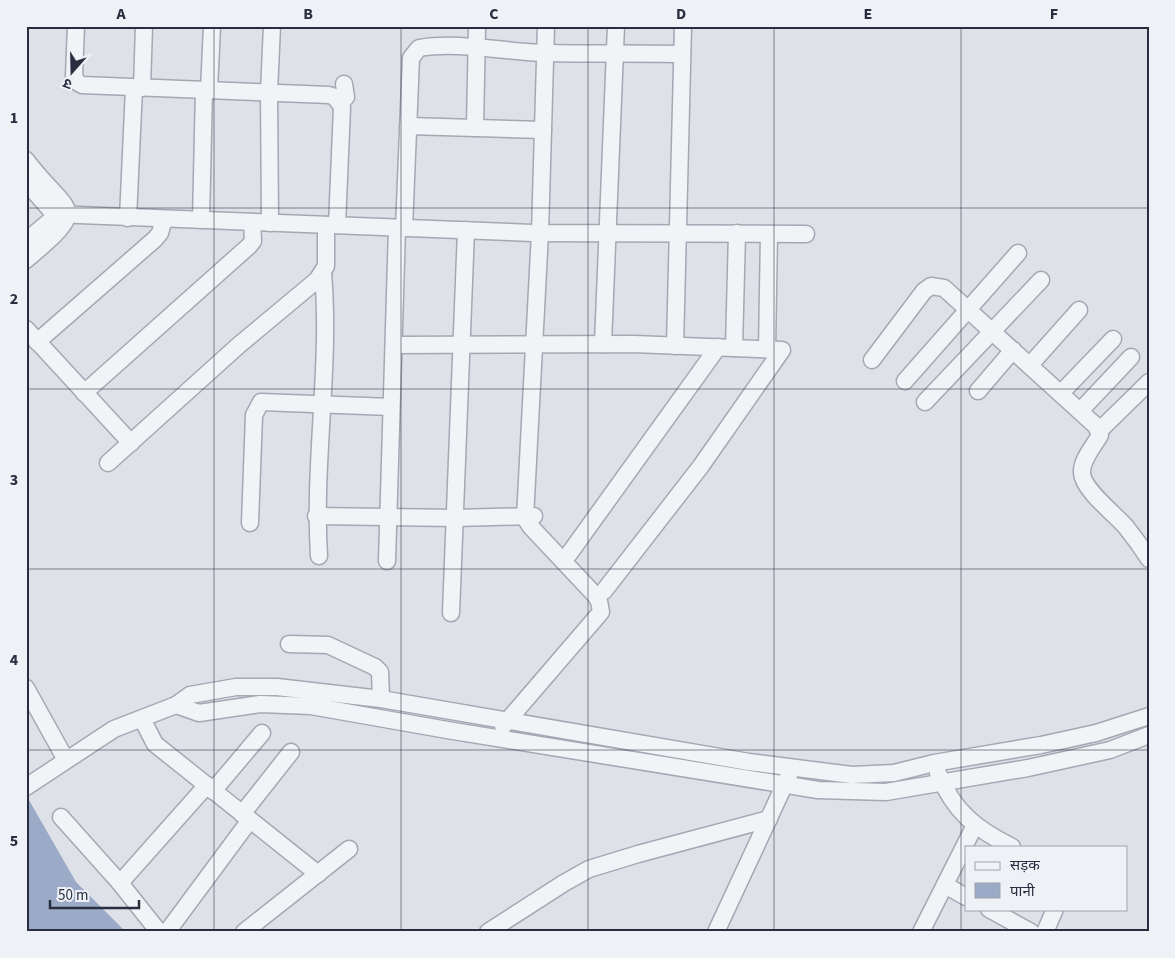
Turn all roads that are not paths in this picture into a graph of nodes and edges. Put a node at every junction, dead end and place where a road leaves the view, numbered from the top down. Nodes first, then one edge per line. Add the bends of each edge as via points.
1 (76, 26) edge
2 (144, 26) edge
3 (212, 26) edge
4 (272, 26) edge
5 (477, 26) edge
6 (546, 26) edge
7 (616, 26) edge
8 (683, 26) edge
9 (477, 49) junction
10 (615, 52) junction
11 (545, 53) junction
12 (682, 54) junction
13 (344, 84) dead end
14 (138, 88) junction
15 (207, 90) junction
16 (269, 92) junction
17 (340, 102) junction
18 (408, 126) junction
19 (475, 128) junction
20 (542, 130) junction
21 (26, 160) edge
22 (26, 182) edge
23 (61, 214) junction
24 (128, 218) junction
25 (164, 219) junction
26 (200, 220) junction
27 (252, 222) junction
28 (270, 223) junction
29 (331, 225) junction
30 (400, 228) junction
31 (466, 230) junction
32 (540, 233) junction
33 (607, 233) junction
34 (677, 233) junction
35 (737, 233) junction
36 (769, 234) junction
37 (806, 234) dead end
38 (26, 241) edge
39 (1018, 253) dead end
40 (26, 260) edge
41 (323, 273) junction
42 (1041, 280) dead end
43 (966, 310) junction
44 (1079, 310) dead end
45 (26, 329) edge
46 (991, 331) junction
47 (1113, 340) dead end
48 (38, 342) junction
49 (533, 344) junction
50 (603, 344) junction
51 (394, 345) junction
52 (462, 345) junction
53 (675, 346) junction
54 (718, 347) junction
55 (734, 348) junction
56 (767, 349) junction
57 (1013, 350) junction
58 (1131, 357) dead end
59 (872, 360) dead end
60 (1030, 365) junction
61 (905, 381) dead end
62 (1149, 382) edge
63 (978, 391) dead end
64 (84, 393) junction
65 (1062, 393) junction
66 (925, 402) dead end
67 (323, 405) junction
68 (391, 407) junction
69 (1081, 410) junction
70 (1100, 430) junction
71 (130, 442) junction
72 (108, 463) dead end
73 (529, 514) junction
74 (316, 516) junction
75 (387, 517) junction
76 (454, 518) junction
77 (250, 523) dead end
78 (569, 554) junction
79 (318, 556) dead end
80 (1149, 559) edge
81 (387, 561) dead end
82 (604, 591) junction
83 (451, 613) dead end
84 (289, 644) dead end
85 (277, 687) junction
86 (26, 688) edge
87 (381, 699) junction
88 (277, 704) junction
89 (176, 705) junction
90 (1149, 716) edge
91 (142, 719) junction
92 (514, 720) junction
93 (262, 733) dead end
94 (1149, 736) edge
95 (499, 739) junction
96 (292, 752) dead end
97 (66, 760) junction
98 (934, 763) junction
99 (793, 767) junction
100 (30, 783) edge
101 (942, 783) junction
102 (786, 784) junction
103 (210, 788) junction
104 (246, 817) junction
105 (61, 818) dead end
106 (769, 819) junction
107 (975, 825) junction
108 (1010, 846) edge
109 (349, 850) dead end
110 (318, 874) junction
111 (120, 883) junction
112 (944, 885) junction
113 (965, 896) edge
114 (991, 910) edge
115 (1055, 910) edge
116 (159, 932) edge
117 (167, 932) edge
118 (244, 932) edge
119 (488, 932) edge
120 (716, 932) edge
121 (921, 932) edge
122 (1031, 932) edge
123 (1045, 932) edge

1 - 14 street via 76,82 89,86
2 - 14 street
3 - 15 street
4 - 16 street
5 - 9 street
6 - 11 street
7 - 10 street
8 - 12 street
9 - 11 street
9 - 18 street via 428,46 414,51
9 - 19 street
10 - 11 street
10 - 12 street
10 - 33 street
11 - 20 street
12 - 34 street
13 - 17 street via 346,97
14 - 15 street
14 - 24 street
15 - 16 street
15 - 26 street
16 - 17 street via 329,94
16 - 28 street
17 - 29 street
18 - 19 street
18 - 30 street
19 - 20 street
20 - 32 street
21 - 23 street via 68,207
22 - 23 street
23 - 24 street
23 - 38 street
23 - 40 street via 59,232
24 - 25 street
25 - 26 street
25 - 48 street via 155,239
26 - 27 street
27 - 28 street
27 - 64 street via 253,241 249,246
28 - 29 street
29 - 30 street
29 - 41 street
30 - 31 street
30 - 51 street
31 - 32 street
31 - 52 street
32 - 33 street
32 - 49 street
33 - 34 street
33 - 50 street
34 - 35 street
34 - 53 street
35 - 36 street
35 - 55 street
36 - 37 street
36 - 56 street
39 - 43 street
41 - 67 street via 326,324
41 - 71 street
42 - 46 street
43 - 46 street
43 - 59 street via 944,288 931,286
43 - 61 street
44 - 60 street
45 - 48 street
46 - 57 street
46 - 66 street
47 - 65 street
48 - 64 street
49 - 50 street
49 - 52 street
49 - 73 street
50 - 53 street
51 - 52 street
51 - 68 street
52 - 76 street
53 - 54 street
54 - 55 street
54 - 78 street
55 - 56 street
56 - 82 street via 782,350 701,466
57 - 60 street
57 - 63 street
58 - 69 street
60 - 65 street
62 - 70 street
64 - 71 street
65 - 69 street
67 - 68 street
67 - 74 street
67 - 77 street via 263,397 254,415
68 - 75 street
69 - 70 street
70 - 80 street via 1083,463 1083,480
71 - 72 street
73 - 76 street
73 - 78 street
73 - 92 street via 531,527 595,595 601,612
74 - 75 street
74 - 79 street
75 - 76 street
75 - 81 street
76 - 83 street
78 - 82 street
82 - 92 street via 610,606 607,620
84 - 87 street via 328,645 375,667 380,672
85 - 87 street
85 - 88 street
85 - 89 street via 236,687 190,695
86 - 97 street
87 - 92 street
88 - 89 street via 199,713
88 - 95 street via 311,706
89 - 91 street
90 - 98 street via 1068,739
91 - 97 street via 114,729
91 - 103 street via 155,744
92 - 95 street
92 - 99 street
93 - 103 street
94 - 101 street via 1110,750
95 - 102 street
96 - 104 street
97 - 100 street
98 - 99 street via 894,773 852,775
98 - 101 street
99 - 102 street
101 - 102 street via 886,792 818,790
101 - 107 street via 959,811
102 - 106 street
103 - 104 street
103 - 111 street
104 - 110 street
104 - 117 street
105 - 111 street
106 - 119 street via 589,870
106 - 120 street
107 - 108 street
107 - 112 street
109 - 110 street
110 - 118 street
111 - 116 street
112 - 113 street
112 - 121 street
114 - 122 street
115 - 123 street

